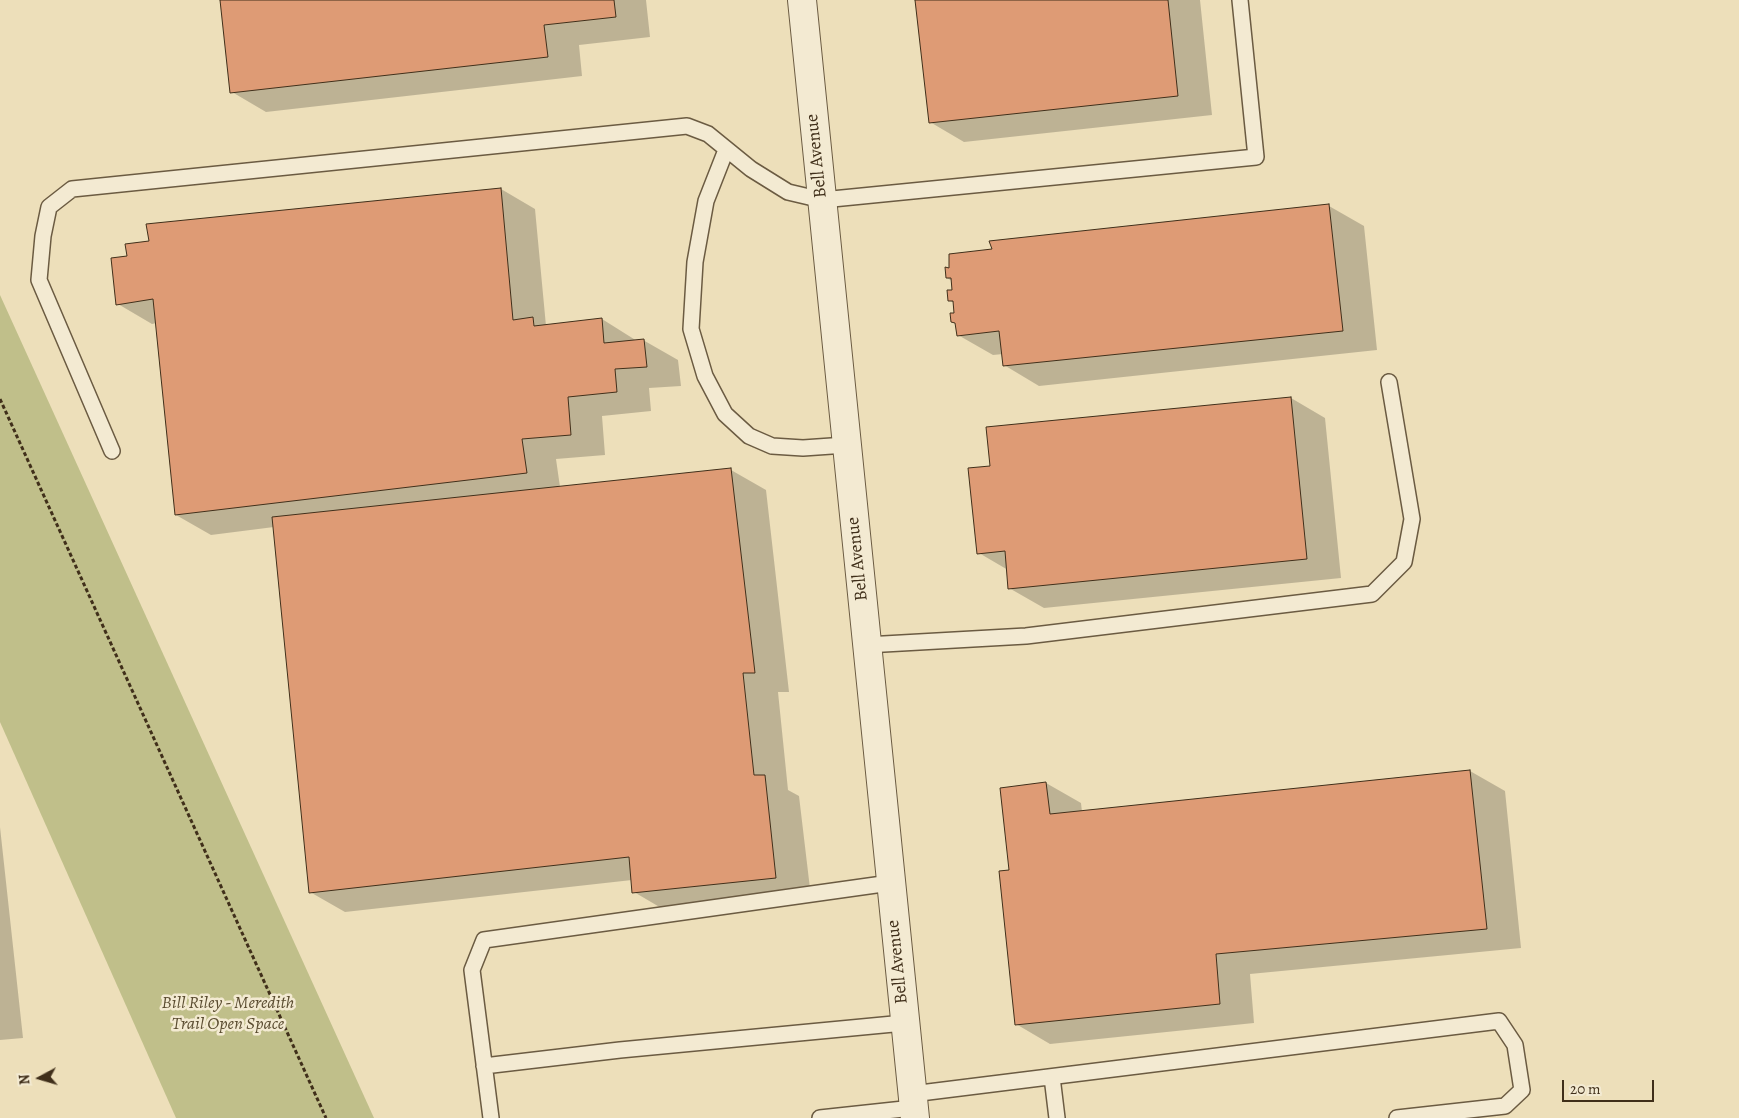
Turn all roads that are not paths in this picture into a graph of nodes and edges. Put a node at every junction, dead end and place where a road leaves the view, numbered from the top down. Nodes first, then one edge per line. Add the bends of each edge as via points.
1 (802, 0) edge
2 (1240, 0) edge
3 (726, 150) junction
4 (822, 200) junction
5 (1389, 382) dead end
6 (846, 445) junction
7 (112, 450) dead end
8 (866, 645) junction
9 (890, 882) junction
10 (904, 1023) junction
11 (484, 1066) junction
12 (1052, 1077) junction
13 (913, 1107) edge
14 (491, 1118) edge
15 (820, 1118) edge
16 (1057, 1118) edge
17 (1397, 1118) edge

1 - 4 street, Bell Avenue
2 - 4 lane via 1256,157
3 - 4 lane via 788,192
3 - 6 lane via 706,201 695,262 691,328 704,376 725,414 749,436 772,446
3 - 7 lane via 708,134 687,126 72,190 49,207 39,280
4 - 6 street, Bell Avenue
5 - 8 lane via 1412,519 1404,562 1372,594 1026,636
6 - 8 street, Bell Avenue
8 - 9 street, Bell Avenue
9 - 10 street, Bell Avenue
9 - 11 lane via 484,940 472,970
10 - 11 lane
10 - 13 street, Bell Avenue
11 - 14 lane
12 - 13 lane
12 - 16 lane
12 - 17 lane via 1499,1022 1515,1045 1522,1090 1505,1106
13 - 15 lane

